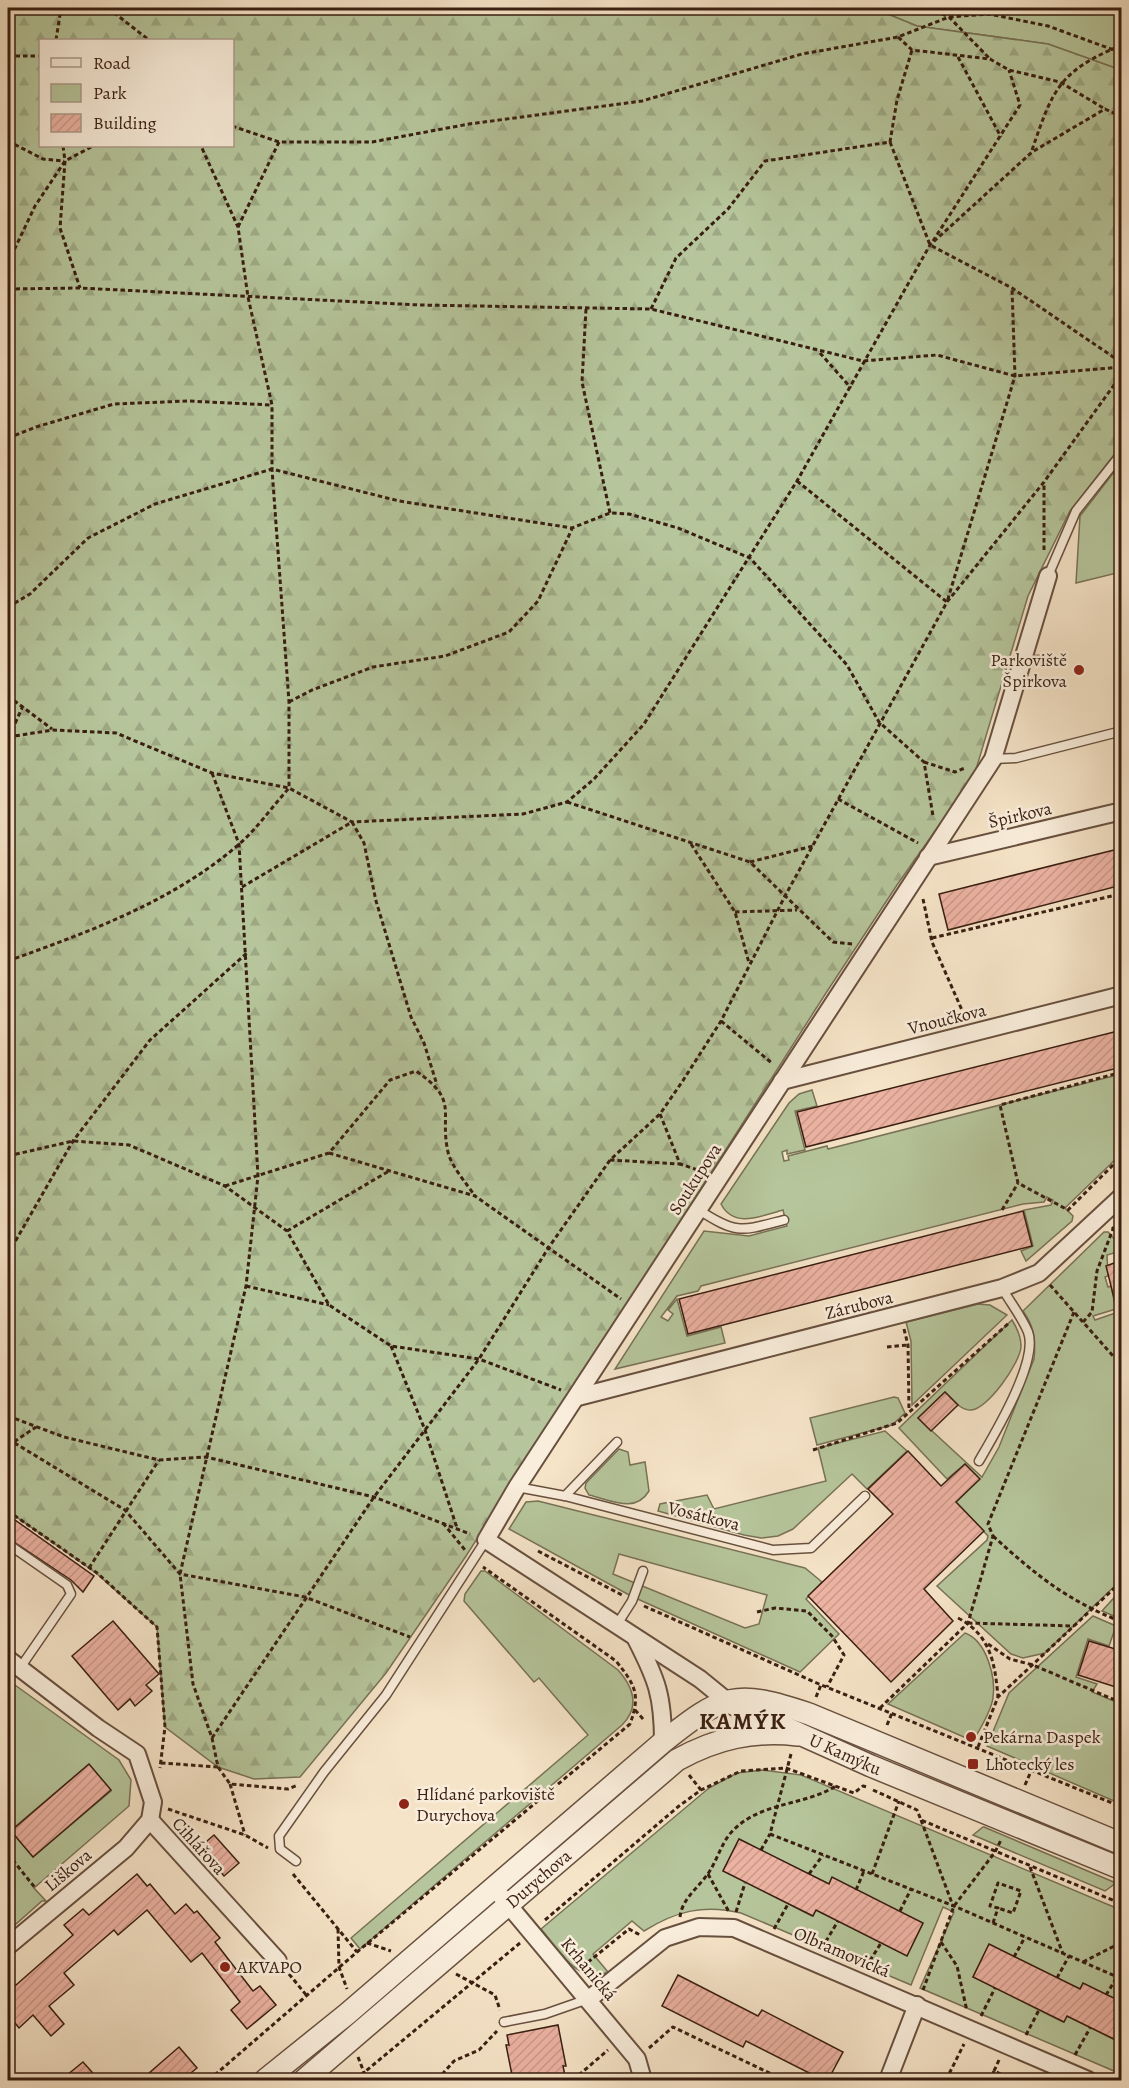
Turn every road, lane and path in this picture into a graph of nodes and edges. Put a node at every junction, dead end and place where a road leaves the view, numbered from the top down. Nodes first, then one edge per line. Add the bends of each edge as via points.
1 (61, 8) edge
2 (108, 8) edge
3 (928, 8) edge
4 (949, 17) junction
5 (898, 37) junction
6 (56, 39) edge
7 (148, 39) edge
8 (1122, 45) edge
9 (1113, 49) junction
10 (912, 50) junction
11 (1122, 53) edge
12 (8, 56) edge
13 (39, 56) edge
14 (958, 57) junction
15 (990, 59) junction
16 (1009, 70) junction
17 (1060, 82) junction
18 (1105, 109) junction
19 (1122, 117) edge
20 (234, 127) edge
21 (1002, 137) junction
22 (8, 141) edge
23 (279, 142) junction
24 (890, 142) junction
25 (63, 147) edge
26 (91, 147) edge
27 (201, 147) edge
28 (1032, 152) junction
29 (65, 161) junction
30 (238, 227) junction
31 (930, 245) junction
32 (8, 263) edge
33 (80, 288) junction
34 (1012, 288) junction
35 (8, 289) edge
36 (248, 297) junction
37 (586, 309) junction
38 (651, 309) junction
39 (819, 352) junction
40 (862, 361) junction
41 (1122, 365) edge
42 (1122, 374) edge
43 (1016, 376) junction
44 (851, 387) junction
45 (272, 405) junction
46 (8, 438) edge
47 (1122, 453) edge
48 (272, 468) junction
49 (797, 481) junction
50 (1044, 482) junction
51 (609, 513) junction
52 (572, 528) junction
53 (750, 558) junction
54 (1048, 576) junction
55 (947, 602) junction
56 (8, 607) edge
57 (8, 696) edge
58 (289, 702) junction
59 (22, 708) junction
60 (879, 722) junction
61 (53, 730) junction
62 (1122, 731) edge
63 (8, 737) edge
64 (993, 759) junction
65 (924, 762) junction
66 (212, 773) junction
67 (289, 788) junction
68 (838, 799) junction
69 (567, 802) junction
70 (1122, 811) edge
71 (352, 822) junction
72 (690, 842) junction
73 (239, 844) junction
74 (814, 845) junction
75 (932, 850) junction
76 (750, 862) junction
77 (910, 886) junction
78 (242, 887) junction
79 (785, 896) junction
80 (1122, 898) edge
81 (797, 909) junction
82 (780, 910) junction
83 (735, 912) junction
84 (932, 938) junction
85 (871, 946) junction
86 (247, 953) junction
87 (8, 961) edge
88 (749, 964) junction
89 (1122, 995) edge
90 (721, 1021) junction
91 (972, 1032) junction
92 (1122, 1072) edge
93 (784, 1078) junction
94 (437, 1085) junction
95 (660, 1114) junction
96 (73, 1141) junction
97 (329, 1153) junction
98 (8, 1156) edge
99 (1122, 1156) edge
100 (610, 1161) junction
101 (680, 1164) junction
102 (390, 1171) junction
103 (258, 1176) junction
104 (720, 1178) junction
105 (1018, 1183) junction
106 (225, 1186) junction
107 (475, 1196) junction
108 (1122, 1196) edge
109 (256, 1209) junction
110 (699, 1210) junction
111 (1002, 1210) dead end
112 (784, 1220) dead end
113 (1113, 1228) dead end
114 (287, 1231) junction
115 (549, 1247) junction
116 (8, 1254) edge
117 (1039, 1273) junction
118 (246, 1286) junction
119 (1002, 1288) junction
120 (329, 1305) junction
121 (635, 1309) junction
122 (1074, 1312) junction
123 (1018, 1315) junction
124 (1083, 1322) junction
125 (391, 1347) junction
126 (887, 1347) dead end
127 (478, 1359) junction
128 (1122, 1366) edge
129 (578, 1397) junction
130 (909, 1411) junction
131 (8, 1416) edge
132 (36, 1426) junction
133 (425, 1430) junction
134 (8, 1439) edge
135 (14, 1442) junction
136 (617, 1442) dead end
137 (8, 1446) edge
138 (813, 1450) dead end
139 (206, 1457) junction
140 (159, 1460) junction
141 (979, 1461) dead end
142 (517, 1487) junction
143 (565, 1496) junction
144 (865, 1496) dead end
145 (375, 1497) junction
146 (125, 1510) junction
147 (8, 1511) edge
148 (443, 1523) junction
149 (457, 1529) junction
150 (993, 1536) junction
151 (486, 1540) junction
152 (8, 1544) edge
153 (533, 1548) dead end
154 (473, 1560) junction
155 (89, 1568) junction
156 (643, 1571) dead end
157 (180, 1574) junction
158 (1122, 1581) edge
159 (305, 1596) junction
160 (632, 1601) junction
161 (1091, 1610) junction
162 (757, 1612) dead end
163 (958, 1618) dead end
164 (1122, 1622) edge
165 (968, 1623) junction
166 (616, 1626) junction
167 (1074, 1626) junction
168 (635, 1638) junction
169 (420, 1641) junction
170 (988, 1644) junction
171 (14, 1663) edge
172 (1033, 1665) junction
173 (827, 1687) junction
174 (998, 1697) junction
175 (727, 1701) junction
176 (1122, 1703) edge
177 (880, 1708) junction
178 (635, 1710) junction
179 (650, 1726) dead end
180 (798, 1735) junction
181 (212, 1738) junction
182 (663, 1742) junction
183 (978, 1747) junction
184 (161, 1763) junction
185 (682, 1765) junction
186 (218, 1767) junction
187 (786, 1767) junction
188 (1032, 1769) junction
189 (324, 1772) junction
190 (230, 1784) junction
191 (836, 1786) junction
192 (899, 1801) junction
193 (1019, 1801) junction
194 (153, 1802) junction
195 (776, 1806) junction
196 (1122, 1807) edge
197 (150, 1820) junction
198 (921, 1820) junction
199 (1009, 1822) junction
200 (770, 1834) junction
201 (245, 1835) junction
202 (1122, 1844) edge
203 (761, 1850) dead end
204 (995, 1852) junction
205 (276, 1853) dead end
206 (8, 1854) edge
207 (823, 1854) junction
208 (296, 1861) dead end
209 (1030, 1867) junction
210 (1122, 1869) edge
211 (290, 1870) dead end
212 (864, 1871) junction
213 (708, 1874) junction
214 (809, 1874) dead end
215 (872, 1874) junction
216 (745, 1882) dead end
217 (36, 1889) dead end
218 (910, 1889) junction
219 (856, 1890) dead end
220 (501, 1896) junction
221 (788, 1904) dead end
222 (1122, 1905) edge
223 (954, 1906) junction
224 (998, 1908) junction
225 (900, 1911) dead end
226 (680, 1917) dead end
227 (838, 1921) dead end
228 (993, 1923) junction
229 (771, 1935) dead end
230 (1025, 1937) junction
231 (941, 1941) junction
232 (1122, 1942) edge
233 (881, 1943) dead end
234 (8, 1946) edge
235 (357, 1952) junction
236 (1063, 1954) junction
237 (818, 1955) dead end
238 (1069, 1956) junction
239 (1014, 1957) dead end
240 (278, 1961) joint
241 (1083, 1962) junction
242 (862, 1974) dead end
243 (1057, 1978) dead end
244 (1119, 1978) edge
245 (995, 1988) dead end
246 (307, 1995) junction
247 (1106, 1995) dead end
248 (589, 1999) junction
249 (917, 2005) junction
250 (1039, 2010) dead end
251 (968, 2016) dead end
252 (978, 2021) dead end
253 (504, 2022) joint
254 (1090, 2028) dead end
255 (621, 2039) junction
256 (954, 2039) dead end
257 (1023, 2041) dead end
258 (964, 2043) junction
259 (974, 2047) dead end
260 (992, 2054) dead end
261 (637, 2059) junction
262 (1072, 2061) dead end
263 (994, 2071) junction
264 (364, 2073) dead end
265 (1122, 2076) edge
266 (209, 2080) edge
267 (265, 2080) edge
268 (304, 2080) edge
269 (368, 2080) edge
270 (437, 2080) edge
271 (573, 2080) edge
272 (643, 2080) edge
273 (784, 2080) edge
274 (888, 2080) edge
275 (946, 2080) edge
276 (990, 2080) edge
277 (1014, 2080) edge
278 (1088, 2080) edge
279 (1119, 2080) edge

1 - 6 path
2 - 7 path
3 - 4 path
4 - 5 path
4 - 9 path via 989,14 1048,26
4 - 15 path
5 - 10 path
5 - 23 path via 802,54 642,101 469,124 372,142
8 - 9 path
9 - 11 path
9 - 17 path via 1083,64
10 - 14 path
10 - 24 path
12 - 13 path
14 - 15 path
14 - 21 path
15 - 16 path
16 - 17 path
16 - 21 path via 1020,105
17 - 18 path
17 - 28 path via 1046,108
18 - 19 path
18 - 28 path
20 - 23 path
21 - 31 path
22 - 29 path via 43,159
23 - 30 path
24 - 31 path
24 - 38 path via 765,161 728,209 676,258
25 - 29 path
26 - 29 path
27 - 30 path
28 - 31 path
29 - 32 path via 35,206
29 - 33 path via 60,228
30 - 36 path
31 - 34 path
31 - 40 path
33 - 35 path
33 - 36 path
34 - 41 path
34 - 43 path
36 - 37 path
36 - 45 path
37 - 38 path
37 - 51 path via 582,382
38 - 39 path
39 - 40 path
39 - 44 path
40 - 43 path via 937,355
40 - 44 path
41 - 43 path
42 - 50 path
43 - 55 path
44 - 49 path
45 - 46 path via 188,401 114,404
45 - 48 path
47 - 54 lane via 1076,511
48 - 52 path via 399,501
48 - 56 path via 155,504 88,538 30,594
48 - 58 path
49 - 53 path
49 - 55 path
50 - 54 path via 1042,521
50 - 55 path
51 - 52 path
51 - 53 path via 629,514 678,528
52 - 58 path via 538,601 509,632 445,656 373,667
53 - 60 path via 847,665
53 - 69 path via 644,724 594,779
54 - 64 street, Soukupova via 1031,661
55 - 60 path
57 - 59 path
58 - 67 path
59 - 61 path
59 - 63 path
60 - 65 path
60 - 68 path
61 - 63 path
61 - 66 path via 116,733
62 - 64 lane via 1016,758
64 - 65 path via 955,772
64 - 75 street, Soukupova
65 - 75 path
66 - 67 path
66 - 73 path
67 - 71 path
67 - 73 path
68 - 74 path
68 - 75 path
69 - 71 path via 523,814
69 - 72 path
70 - 75 street, Špirkova
71 - 78 path
71 - 94 path via 364,843 376,901 411,1017
72 - 76 path
72 - 83 path
73 - 78 path
73 - 87 path via 196,878 146,906
74 - 76 path
74 - 79 path
75 - 77 street, Soukupova
76 - 79 path
77 - 84 path via 922,893
77 - 85 street, Soukupova
78 - 86 path
79 - 81 path
79 - 82 path
80 - 84 path via 1116,895
81 - 82 path
81 - 85 path via 833,942
82 - 83 path
82 - 88 path
83 - 88 path
84 - 91 path
85 - 93 street, Soukupova
86 - 96 path via 150,1040
86 - 103 path
88 - 90 path
89 - 91 street, Vnoučkova
90 - 93 path
90 - 95 path
91 - 93 street, Vnoučkova
92 - 105 path via 1000,1105
93 - 104 street, Soukupova
94 - 97 path via 416,1071 390,1080
94 - 107 path via 447,1111 448,1154
95 - 100 path
95 - 101 path
96 - 98 path
96 - 106 path via 129,1145
96 - 116 path
97 - 102 path
97 - 103 path
99 - 105 path via 1068,1210
100 - 101 path
100 - 115 path
101 - 104 path
102 - 107 path
102 - 114 path
103 - 106 path
103 - 109 path
104 - 110 street, Soukupova
105 - 111 path
106 - 109 path
107 - 115 path
108 - 117 street, Zárubova
109 - 114 path
109 - 118 path
110 - 112 lane via 723,1226 745,1230
110 - 121 street, Soukupova
113 - 124 path via 1097,1271 1092,1312
114 - 120 path
115 - 121 path
115 - 127 path
117 - 119 street, Zárubova
117 - 122 path
118 - 120 path
118 - 139 path
119 - 123 lane
119 - 129 street, Zárubova
120 - 125 path
121 - 129 street, Soukupova
122 - 124 path
122 - 150 path via 988,1524
123 - 130 path
123 - 141 lane via 1029,1334 1028,1358 999,1426
124 - 128 path
125 - 127 path
125 - 133 path
126 - 130 path via 907,1343
127 - 129 path
127 - 133 path
129 - 142 street, Soukupova
130 - 138 path via 897,1423
131 - 132 path
132 - 135 path
132 - 140 path via 64,1437
133 - 145 path
133 - 149 path
134 - 135 path
135 - 137 path
135 - 146 path
136 - 143 lane
139 - 140 path
139 - 145 path
139 - 157 path
140 - 146 path
142 - 143 lane, Vosátkova
142 - 151 street, Soukupova
143 - 144 lane, Vosátkova via 773,1550 811,1548
145 - 148 path
145 - 159 path
146 - 155 path
146 - 157 path
147 - 155 path
148 - 149 path
148 - 154 path
149 - 151 path
150 - 161 path via 1038,1577
150 - 165 path
151 - 154 lane
151 - 166 street
152 - 171 lane via 67,1585 71,1594
153 - 160 path
154 - 169 lane
154 - 178 path via 616,1661 631,1680 637,1697
155 - 184 path via 157,1627 165,1727
156 - 160 lane
157 - 159 path
157 - 181 path via 193,1684
158 - 161 path
159 - 169 path
159 - 181 path
160 - 166 lane
160 - 173 path
161 - 164 path
161 - 167 path
162 - 173 path via 775,1608 807,1611 832,1636 844,1655
163 - 165 path
165 - 167 path
165 - 170 path
165 - 177 path
166 - 168 street
167 - 172 path
168 - 175 street
168 - 182 street via 661,1695
169 - 189 lane via 386,1695
170 - 172 path via 1010,1659
170 - 174 path
171 - 194 street, Cihlářova via 137,1754
172 - 174 path
172 - 176 path
173 - 177 path
174 - 183 path
175 - 180 street, U Kamýku
175 - 182 street, Durychova via 700,1713
175 - 185 street
175 - 193 street, U Kamýku via 770,1701 809,1714
177 - 183 path
178 - 179 path
178 - 235 path via 630,1724
180 - 185 street, Durychova via 738,1735 699,1748
180 - 199 street, U Kamýku
181 - 186 path
182 - 220 street, Durychova
183 - 188 path
184 - 186 path
184 - 194 path
185 - 187 path via 701,1790 741,1772
185 - 220 street, Durychova
186 - 190 path
187 - 191 path
187 - 195 path
188 - 193 path
188 - 196 path
189 - 190 path via 288,1789
189 - 208 lane via 279,1836 280,1849
190 - 201 path
191 - 192 path via 854,1793 863,1786
191 - 195 path via 820,1796
192 - 198 path via 917,1810
192 - 215 path
193 - 202 street, U Kamýku
194 - 197 street, Cihlářova
194 - 201 path
195 - 200 path
195 - 213 path via 752,1815 729,1835
197 - 234 street, Liškova via 126,1848
197 - 240 street, Cihlářova
198 - 204 path
198 - 223 path
199 - 204 path
199 - 210 street, U Kamýku
200 - 203 path
200 - 207 path
201 - 205 path
204 - 209 path
204 - 223 path
206 - 217 path
207 - 212 path
207 - 214 path
209 - 222 path
209 - 236 path
211 - 235 path
212 - 215 path
212 - 219 path
213 - 216 path via 733,1919
213 - 226 path via 681,1906
215 - 218 path
218 - 223 path
218 - 225 path
220 - 248 street, Krhanická
220 - 267 street, Durychova
220 - 268 street, Durychova
221 - 229 path
223 - 228 path
223 - 231 path
224 - 224 path via 990,1906 998,1883 1021,1891 1013,1913
224 - 228 path
227 - 237 path
228 - 230 path
230 - 236 path
230 - 239 path
231 - 249 path
231 - 251 path via 957,1966
232 - 241 path
233 - 242 path
235 - 246 path
236 - 238 path
238 - 241 path
238 - 243 path
240 - 246 path
241 - 244 path
244 - 247 path
245 - 252 path
246 - 266 path
248 - 249 street, Olbramovická via 665,1938 699,1927 734,1928
248 - 253 lane
248 - 255 street, Krhanická
249 - 274 street
249 - 278 street, Olbramovická
250 - 257 path
253 - 270 path via 479,2050 454,2061
254 - 262 path
255 - 261 street, Krhanická
255 - 271 path
256 - 258 path
258 - 259 path
258 - 275 path
260 - 263 path via 1001,2058
261 - 272 street, Krhanická
261 - 273 path via 673,2027
263 - 276 path
263 - 277 path
264 - 269 path
265 - 279 path

